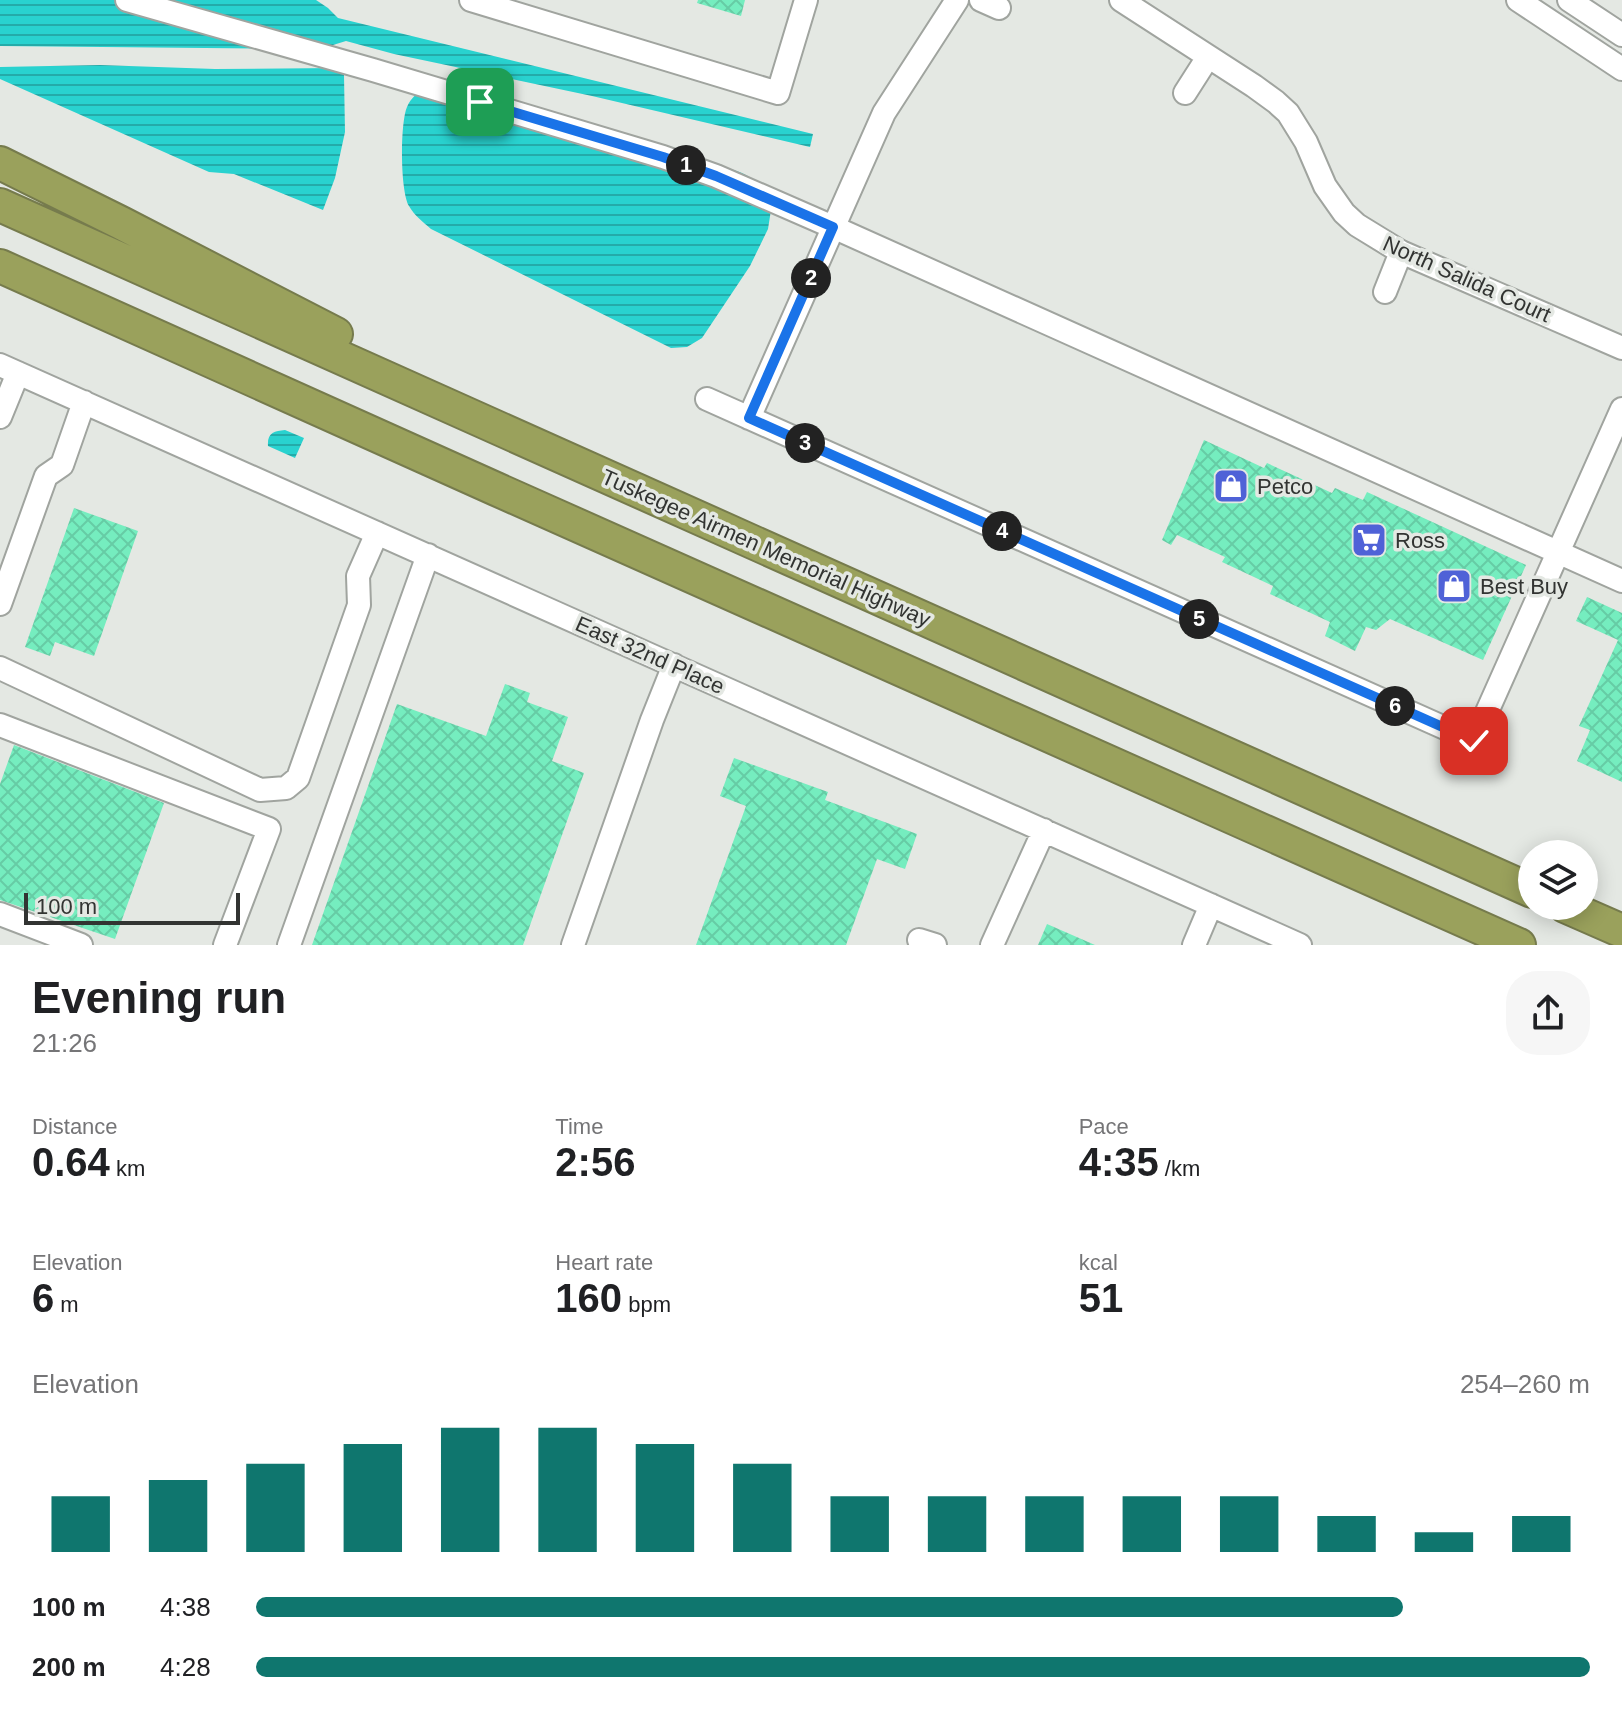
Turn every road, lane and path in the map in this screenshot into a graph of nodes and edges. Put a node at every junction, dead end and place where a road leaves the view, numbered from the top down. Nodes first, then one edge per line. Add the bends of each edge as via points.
1 (127, 0) edge
2 (471, 0) edge
3 (806, 0) edge
4 (957, 0) edge
5 (1121, 0) edge
6 (1518, 0) edge
7 (1569, 0) edge
8 (1622, 35) edge
9 (1208, 57) junction
10 (1622, 69) edge
11 (1185, 93) dead end
12 (0, 163) edge
13 (0, 205) edge
14 (833, 227) junction
15 (1401, 252) junction
16 (0, 266) edge
17 (0, 291) edge
18 (1385, 292) dead end
19 (1622, 348) edge
20 (9, 369) edge
21 (707, 399) dead end
22 (84, 402) junction
23 (1622, 409) edge
24 (0, 417) edge
25 (749, 418) junction
26 (630, 486) junction
27 (496, 489) junction
28 (377, 533) junction
29 (1558, 551) junction
30 (428, 555) junction
31 (1622, 581) edge
32 (0, 604) edge
33 (674, 665) junction
34 (0, 668) edge
35 (0, 725) edge
36 (1044, 830) junction
37 (1518, 885) edge
38 (1211, 905) junction
39 (0, 914) edge
40 (1597, 920) edge
41 (1622, 931) edge
42 (44, 938) edge
43 (81, 945) edge
44 (225, 945) edge
45 (289, 945) edge
46 (573, 945) edge
47 (992, 945) edge
48 (1194, 945) edge
49 (1300, 945) edge
50 (1519, 945) edge

1 - 14 street via 663,157
2 - 3 street via 778,93
4 - 14 street via 884,113
5 - 9 street, North Salida Court
6 - 10 street
7 - 8 street
9 - 11 street
9 - 15 street, North Salida Court via 1288,113 1344,213
12 - 26 highway
13 - 26 highway, Tuskegee Airmen Memorial Highway
14 - 25 street
14 - 29 street
15 - 18 street
15 - 19 street, North Salida Court
16 - 27 highway
17 - 27 highway
20 - 22 street, East 32nd Place
20 - 24 street
21 - 25 street
22 - 28 street, East 32nd Place
22 - 32 street via 62,465 46,476
23 - 29 street
25 - 29 street via 1474,741
26 - 37 highway, Tuskegee Airmen Memorial Highway
27 - 50 highway
28 - 30 street, East 32nd Place
28 - 34 street via 358,576 359,605 298,778 286,788 260,790
29 - 31 street
30 - 33 street, East 32nd Place
30 - 45 street
33 - 36 street, East 32nd Place
33 - 46 street
35 - 44 street via 269,829
36 - 38 street, East 32nd Place
36 - 47 street
38 - 48 street
38 - 49 street, East 32nd Place
39 - 42 street
40 - 41 highway
42 - 43 street

